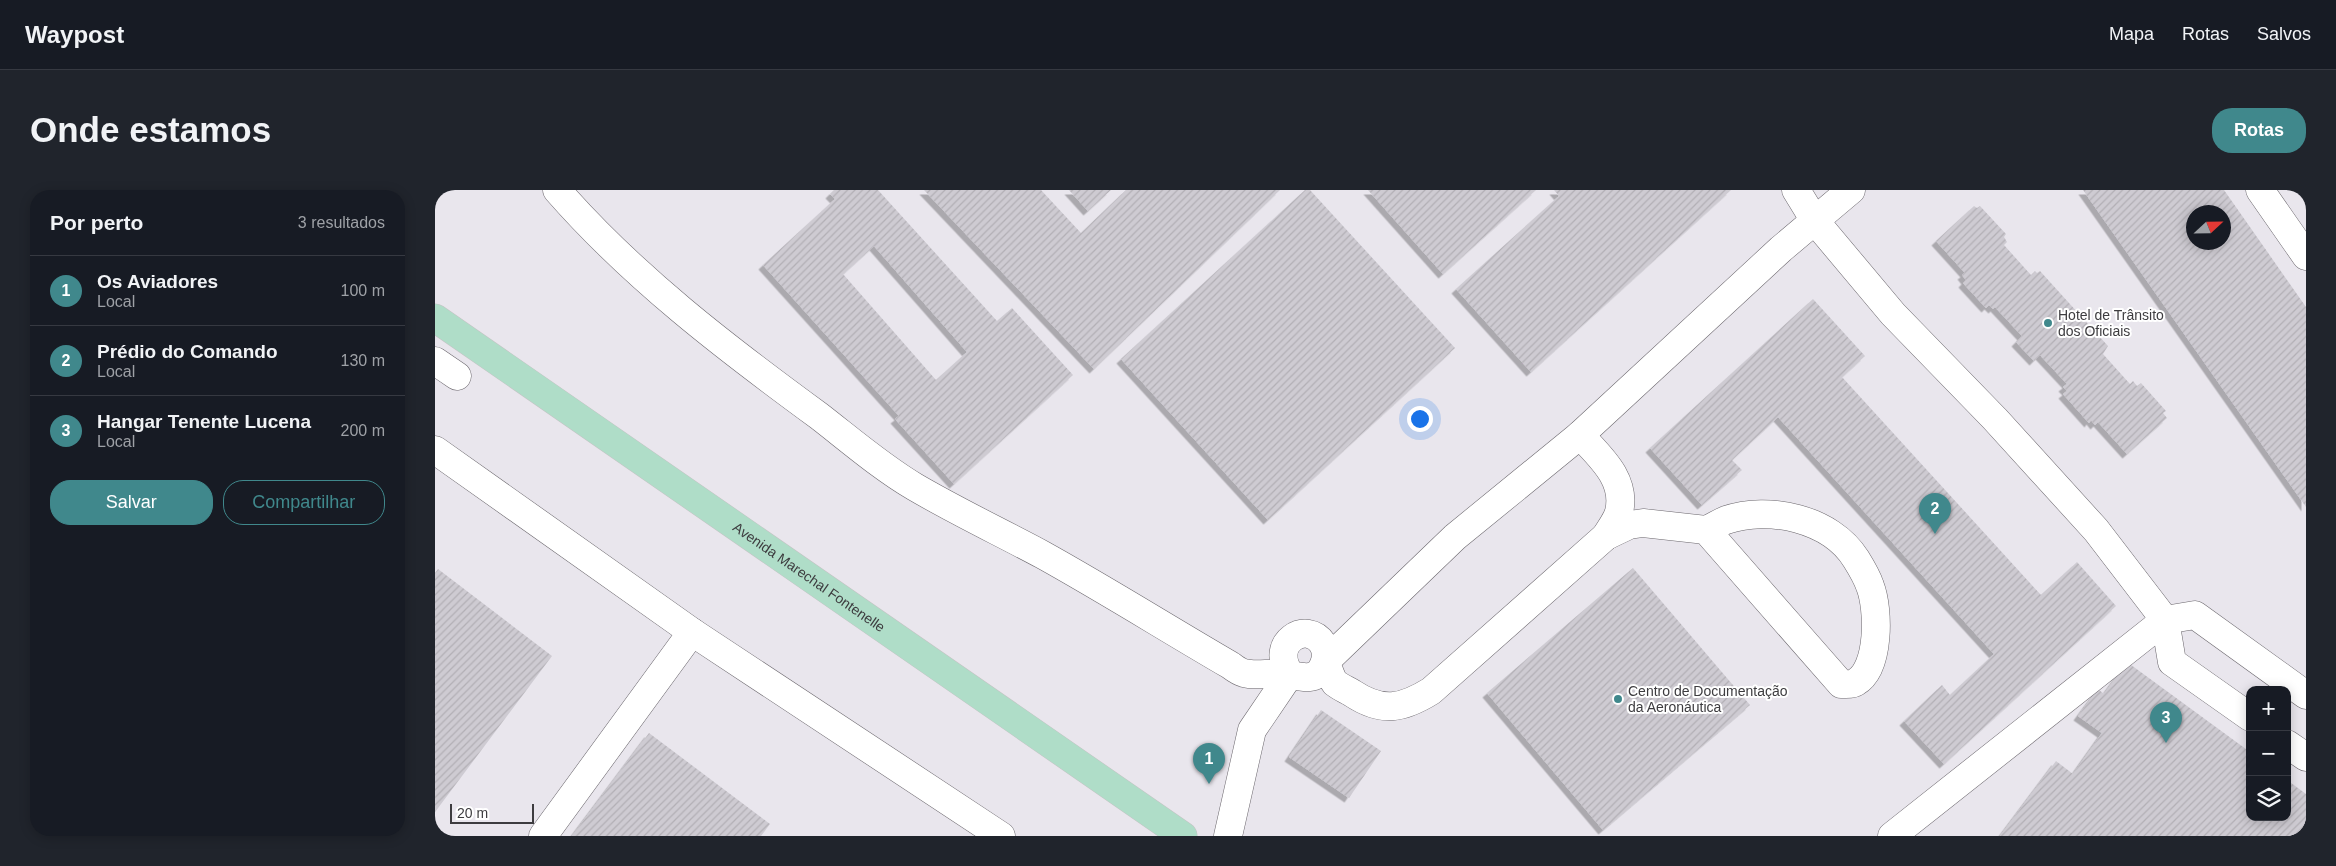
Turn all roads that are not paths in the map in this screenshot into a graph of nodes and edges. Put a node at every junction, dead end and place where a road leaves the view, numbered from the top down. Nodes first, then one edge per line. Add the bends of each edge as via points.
1 (557, 190) edge
2 (1796, 190) edge
3 (1851, 190) edge
4 (2259, 190) edge
5 (1815, 221) junction
6 (2306, 256) edge
7 (435, 318) edge
8 (435, 361) edge
9 (457, 376) dead end
10 (1580, 435) junction
11 (435, 450) edge
12 (1614, 473) junction
13 (1665, 525) junction
14 (1706, 530) junction
15 (1605, 536) junction
16 (2165, 620) junction
17 (692, 632) junction
18 (1287, 642) junction
19 (1224, 662) junction
20 (1325, 662) junction
21 (1290, 674) junction
22 (2306, 695) edge
23 (2246, 714) edge
24 (2291, 747) edge
25 (2306, 757) edge
26 (1897, 835) edge
27 (543, 836) edge
28 (1001, 836) edge
29 (1183, 836) edge
30 (1228, 836) edge

1 - 19 street via 585,222 733,353 913,486 1045,557
2 - 5 street
3 - 5 street
4 - 6 street
5 - 10 street
5 - 16 street via 1893,314 2096,530
7 - 29 main road, Avenida Marechal Fontenelle
8 - 9 street
10 - 12 street
10 - 20 street via 1455,537
11 - 17 street
12 - 13 street
12 - 15 street via 1620,493 1619,512
13 - 14 street
13 - 15 street via 1643,522
14 - 14 street via 1841,684 1855,683 1866,674 1873,654 1876,621 1871,587 1856,558 1838,539 1814,524 1783,516 1756,514 1727,520
15 - 20 street via 1431,691 1416,700 1382,707 1361,699 1334,682
16 - 22 street via 2195,615
16 - 23 street via 2172,662
16 - 26 street
17 - 27 street
17 - 28 street
18 - 19 street via 1247,661
18 - 20 street via 1295,635 1314,636 1322,642
18 - 21 street via 1281,652 1283,664
19 - 21 street via 1244,673
20 - 21 street via 1322,670 1307,678
21 - 30 street via 1252,730
24 - 25 street

